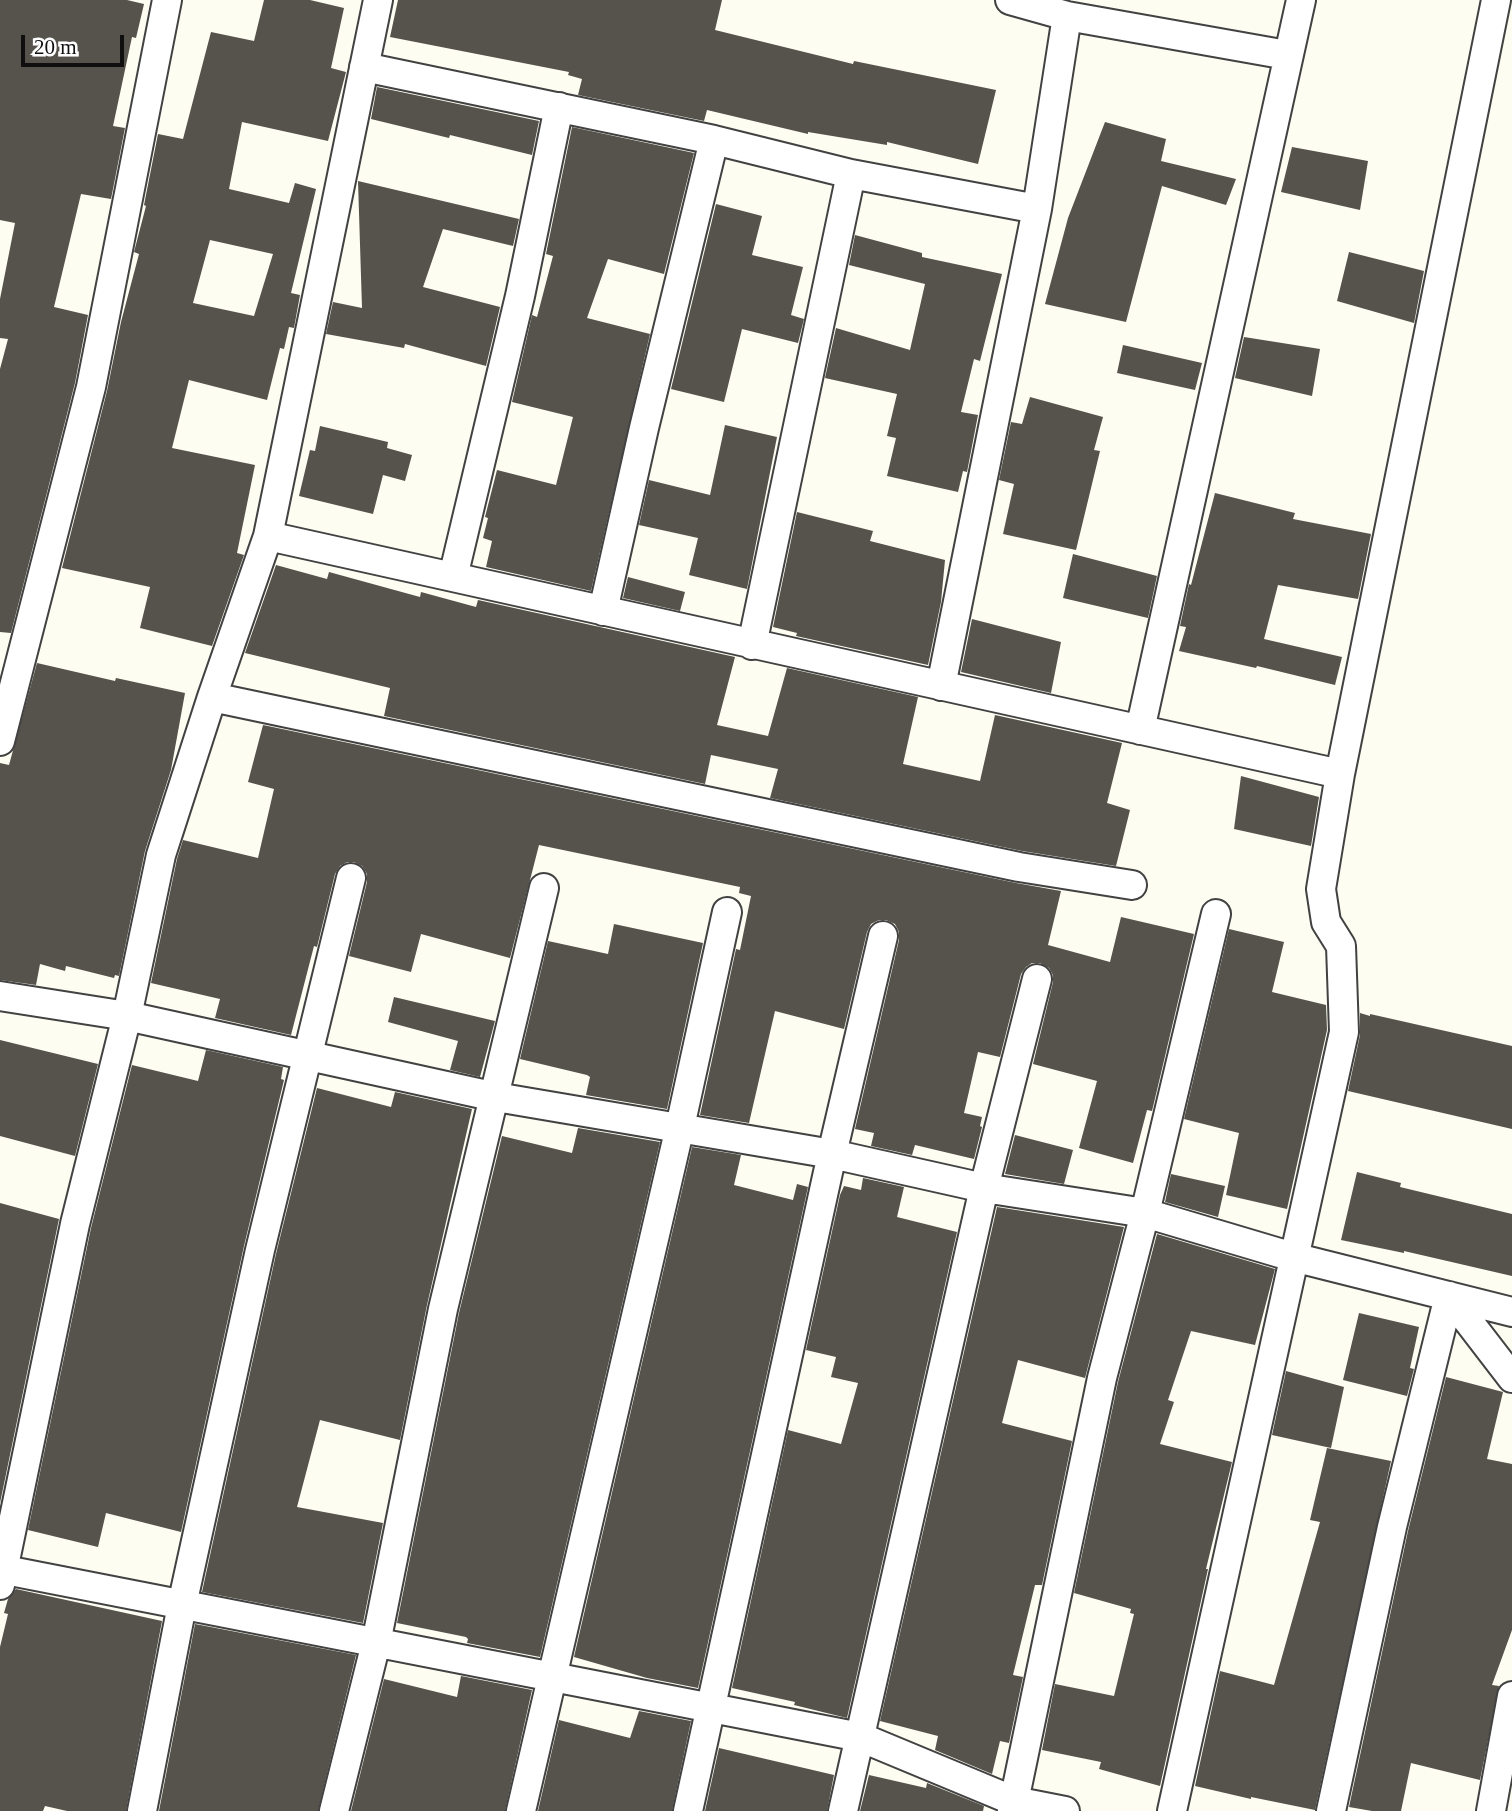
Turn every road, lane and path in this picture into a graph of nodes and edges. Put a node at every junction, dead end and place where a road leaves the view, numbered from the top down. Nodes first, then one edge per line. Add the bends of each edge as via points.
1 (167, 0) edge
2 (378, 0) edge
3 (1010, 0) edge
4 (1301, 0) edge
5 (1496, 0) edge
6 (1067, 16) junction
7 (1287, 55) junction
8 (363, 66) junction
9 (559, 107) junction
10 (714, 140) junction
11 (850, 174) junction
12 (1037, 209) junction
13 (268, 536) junction
14 (453, 577) junction
15 (603, 611) junction
16 (752, 645) junction
17 (941, 687) junction
18 (212, 697) junction
19 (1140, 730) junction
20 (0, 741) edge
21 (1340, 774) junction
22 (351, 878) dead end
23 (1132, 885) dead end
24 (544, 888) dead end
25 (727, 912) dead end
26 (1216, 914) dead end
27 (883, 936) dead end
28 (1037, 979) dead end
29 (0, 996) edge
30 (127, 1016) junction
31 (309, 1056) junction
32 (496, 1097) junction
33 (680, 1127) junction
34 (832, 1154) junction
35 (984, 1188) junction
36 (1145, 1213) junction
37 (1293, 1257) junction
38 (1449, 1296) junction
39 (1512, 1312) edge
40 (1512, 1378) edge
41 (1, 1575) edge
42 (182, 1605) junction
43 (376, 1643) junction
44 (552, 1677) junction
45 (1512, 1696) edge
46 (712, 1709) junction
47 (860, 1737) junction
48 (1013, 1806) edge
49 (142, 1811) edge
50 (334, 1811) edge
51 (521, 1811) edge
52 (688, 1811) edge
53 (843, 1811) edge
54 (1065, 1811) edge
55 (1172, 1811) edge
56 (1331, 1811) edge
57 (1490, 1811) edge

1 - 20 street via 91,387
2 - 8 street
3 - 6 street
4 - 7 street
5 - 21 street
6 - 7 street
6 - 12 street
7 - 19 street
8 - 9 street
8 - 13 street
9 - 10 street
9 - 14 street via 520,296
10 - 11 street
10 - 15 street
11 - 12 street
11 - 16 street
12 - 17 street
13 - 14 street
13 - 18 street
14 - 15 street
15 - 16 street
16 - 17 street
17 - 19 street
18 - 23 street via 1019,867
18 - 30 street via 162,855
19 - 21 street
21 - 37 street via 1321,889 1326,922 1341,946 1344,1032
22 - 31 street
24 - 32 street
25 - 33 street
26 - 36 street
27 - 34 street
28 - 35 street
29 - 30 street
30 - 31 street
30 - 41 street via 75,1224
31 - 32 street
31 - 42 street via 260,1250
32 - 33 street
32 - 43 street via 443,1309
33 - 34 street
33 - 44 street
34 - 35 street
34 - 46 street
35 - 36 street
35 - 47 street
36 - 37 street
36 - 48 street via 1102,1378
37 - 38 street
37 - 55 street
38 - 39 street
38 - 40 street
38 - 56 street via 1392,1527
41 - 42 street
42 - 43 street
42 - 49 street
43 - 44 street
43 - 50 street
44 - 46 street
44 - 51 street
45 - 57 street
46 - 47 street
46 - 52 street
47 - 48 street
47 - 53 street
48 - 54 street

